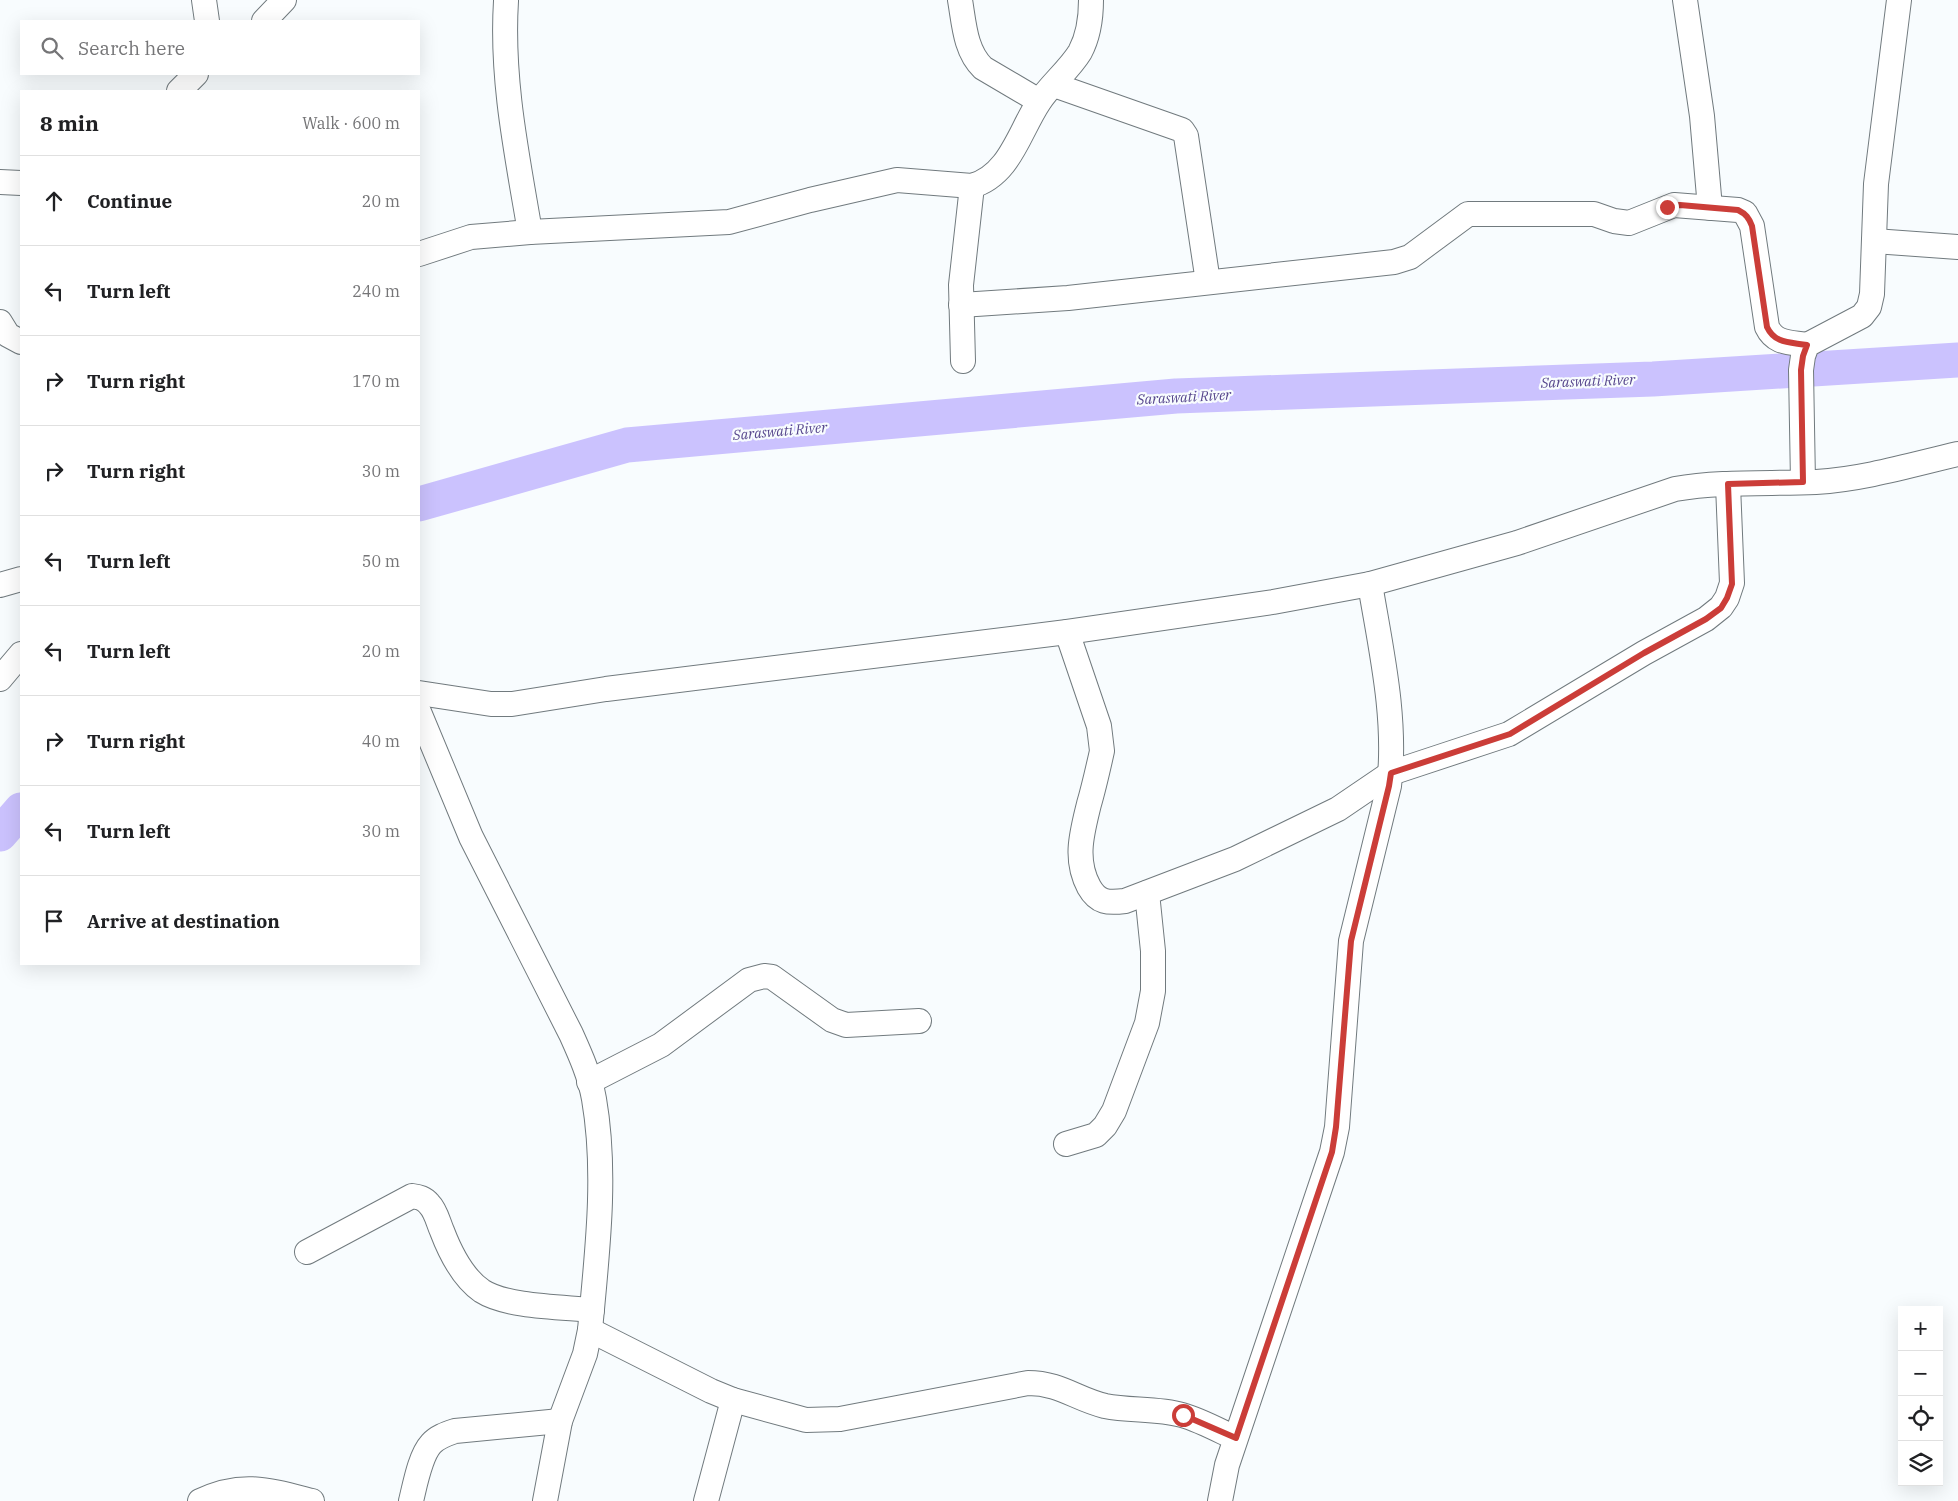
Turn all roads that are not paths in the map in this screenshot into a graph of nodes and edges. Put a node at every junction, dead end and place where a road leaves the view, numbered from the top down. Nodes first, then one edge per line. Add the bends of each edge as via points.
1 (204, 0) edge
2 (284, 0) edge
3 (960, 0) edge
4 (1091, 0) edge
5 (1685, 0) edge
6 (1899, 0) edge
7 (506, 1) dead end
8 (207, 20) edge
9 (265, 20) edge
10 (195, 75) edge
11 (180, 90) edge
12 (1047, 93) junction
13 (0, 182) edge
14 (20, 183) edge
15 (972, 186) junction
16 (1710, 208) junction
17 (530, 232) junction
18 (1874, 240) junction
19 (1958, 247) edge
20 (420, 254) edge
21 (1208, 282) junction
22 (960, 305) junction
23 (0, 322) edge
24 (20, 341) edge
25 (1807, 345) junction
26 (963, 361) dead end
27 (1958, 454) edge
28 (1803, 482) junction
29 (1728, 484) junction
30 (20, 579) edge
31 (1370, 584) junction
32 (0, 585) edge
33 (1067, 632) junction
34 (20, 655) edge
35 (0, 679) edge
36 (420, 693) edge
37 (420, 714) edge
38 (1391, 773) junction
39 (1147, 893) junction
40 (919, 1020) dead end
41 (589, 1082) junction
42 (1066, 1144) dead end
43 (307, 1252) dead end
44 (591, 1320) junction
45 (733, 1400) junction
46 (560, 1421) junction
47 (1236, 1438) junction
48 (200, 1501) edge
49 (312, 1501) edge
50 (411, 1501) edge
51 (545, 1501) edge
52 (706, 1501) edge
53 (1220, 1501) edge

1 - 8 street
2 - 9 street
3 - 12 street via 969,46 977,62 983,68
4 - 12 street via 1088,32 1080,52
5 - 16 street via 1702,116
6 - 18 street via 1876,184
7 - 17 street via 504,31 508,96
10 - 11 street
12 - 15 street via 1013,151 992,178
12 - 21 street via 1182,130 1186,136
13 - 14 street
15 - 17 street via 897,180 729,222
15 - 22 street
16 - 21 street via 1674,205 1629,223 1588,214 1468,214 1402,260
16 - 25 street via 1738,210 1749,219 1767,327 1777,340
17 - 20 street via 471,237
18 - 19 street
18 - 25 street via 1869,306 1862,316
21 - 22 street via 1033,302
22 - 26 street
23 - 24 street via 8,335
25 - 28 street via 1801,370
27 - 28 street via 1865,476
28 - 29 street
29 - 31 street via 1675,489 1518,544
29 - 38 street via 1732,584 1721,608 1510,734
30 - 32 street
31 - 33 street via 1273,602
31 - 38 street via 1391,727
33 - 36 street via 512,704
33 - 39 street via 1099,726 1102,744 1080,841 1083,875 1094,896 1102,901 1125,901
34 - 35 street
37 - 41 street via 471,837 571,1034
38 - 39 street via 1338,809 1234,859
38 - 47 street via 1351,941 1332,1152
39 - 42 street via 1153,951 1153,991 1148,1023 1114,1111 1105,1126 1096,1134
40 - 41 street via 840,1024 772,977 756,977 661,1045
41 - 44 street via 594,1097 600,1177
43 - 44 street via 412,1196 420,1197 435,1212 465,1275 481,1290 507,1301
44 - 45 street via 677,1375
44 - 46 street via 586,1354
45 - 47 street via 806,1420 824,1421 1037,1383 1060,1388 1106,1406 1183,1415
45 - 52 street
46 - 50 street via 455,1431 441,1436 430,1445 424,1456
46 - 51 street
47 - 53 street
48 - 49 street via 218,1492 253,1489

